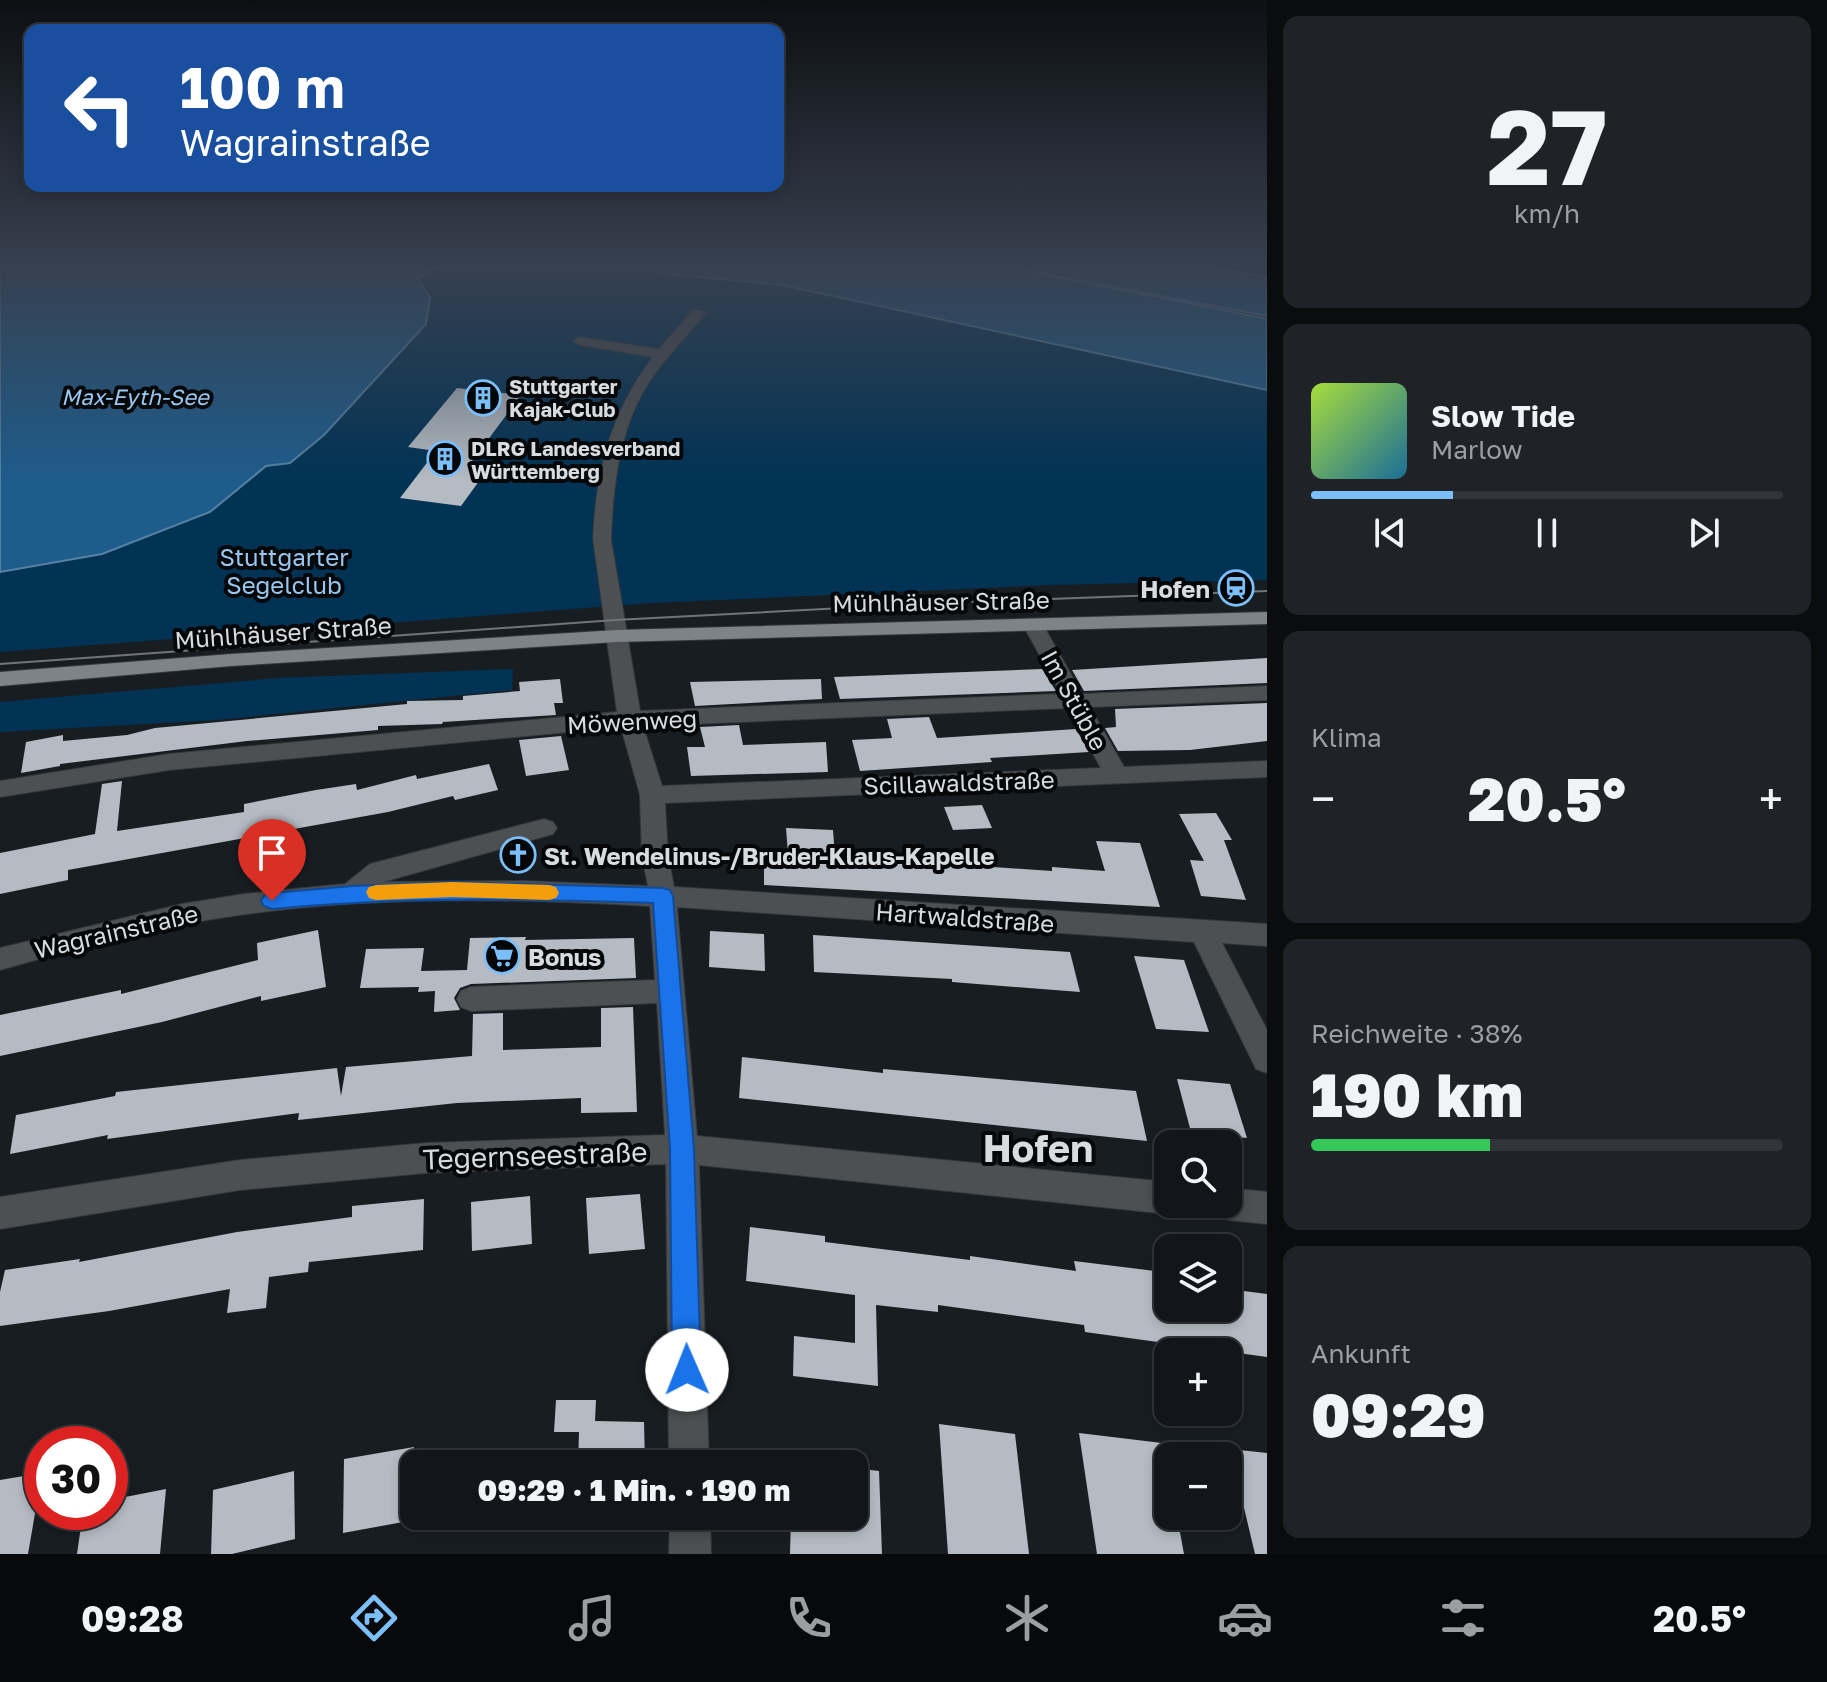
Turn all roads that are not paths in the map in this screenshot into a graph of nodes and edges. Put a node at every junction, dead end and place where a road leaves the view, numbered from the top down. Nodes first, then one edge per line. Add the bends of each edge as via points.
1 (682, 336) edge
2 (580, 341) dead end
3 (663, 361) junction
4 (1267, 618) edge
5 (1033, 625) junction
6 (617, 636) junction
7 (0, 679) edge
8 (1267, 693) edge
9 (1077, 701) junction
10 (630, 719) junction
11 (1267, 769) edge
12 (1117, 776) junction
13 (0, 789) edge
14 (652, 795) junction
15 (544, 828) dead end
16 (352, 893) junction
17 (663, 896) junction
18 (1203, 932) junction
19 (1267, 935) edge
20 (0, 959) edge
21 (671, 991) junction
22 (471, 999) dead end
23 (1267, 1060) edge
24 (682, 1149) junction
25 (1154, 1197) edge
26 (1242, 1205) edge
27 (1267, 1208) edge
28 (0, 1213) edge
29 (689, 1450) edge
30 (690, 1530) edge
31 (690, 1554) edge

1 - 3 street
2 - 3 street
3 - 6 street via 640,384 612,454 602,539
4 - 5 main road, Mühlhäuser Straße
5 - 6 main road, Mühlhäuser Straße
5 - 9 street, Im Stüble
6 - 7 main road, Mühlhäuser Straße
6 - 10 street
8 - 9 street, Möwenweg
9 - 10 street, Möwenweg
9 - 12 street, Im Stüble
10 - 13 street, Möwenweg via 200,759
10 - 14 street
11 - 12 street, Scillawaldstraße
12 - 14 street, Scillawaldstraße
14 - 17 street
15 - 16 street via 379,871
16 - 17 street, Wagrainstraße
16 - 20 street, Wagrainstraße via 171,916
17 - 18 street, Hartwaldstraße
17 - 21 street
18 - 19 street, Hartwaldstraße
18 - 23 street
21 - 22 street
21 - 24 street
24 - 25 street, Tegernseestraße
24 - 28 street, Tegernseestraße via 426,1158 240,1175
24 - 29 street
26 - 27 street
30 - 31 street

